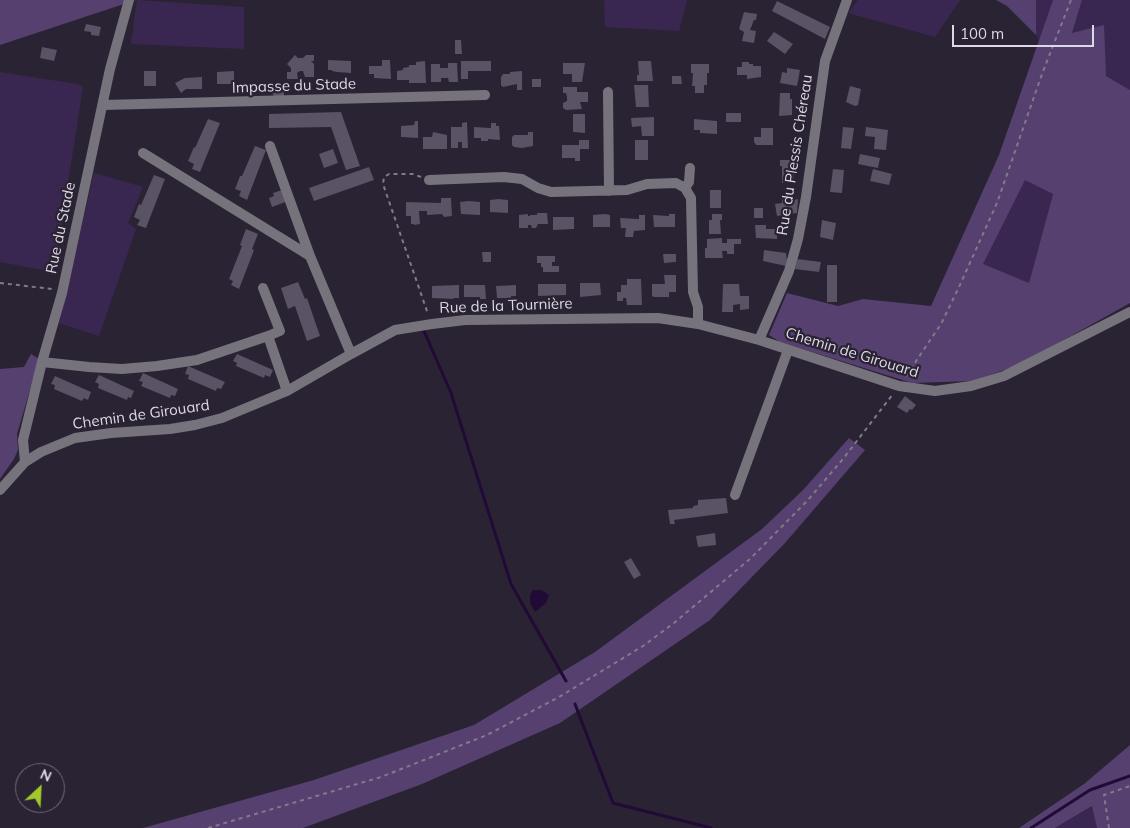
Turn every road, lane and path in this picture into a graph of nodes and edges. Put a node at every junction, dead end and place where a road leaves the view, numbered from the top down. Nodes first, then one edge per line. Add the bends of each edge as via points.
1 (129, 0) edge
2 (847, 0) edge
3 (1071, 0) edge
4 (608, 92) dead end
5 (485, 95) dead end
6 (104, 105) junction
7 (270, 146) dead end
8 (142, 153) dead end
9 (690, 168) dead end
10 (429, 180) joint
11 (685, 188) junction
12 (609, 191) junction
13 (310, 256) junction
14 (0, 282) edge
15 (263, 288) dead end
16 (62, 293) junction
17 (1130, 312) edge
18 (432, 324) junction
19 (698, 324) junction
20 (268, 336) junction
21 (759, 340) junction
22 (788, 350) junction
23 (351, 354) junction
24 (42, 362) junction
25 (899, 386) junction
26 (287, 391) junction
27 (271, 399) joint
28 (25, 462) junction
29 (0, 490) edge
30 (735, 495) dead end
31 (1130, 786) edge
32 (208, 828) edge
33 (1109, 828) edge

1 - 6 street, Rue du Stade via 110,69
2 - 21 street, Rue du Plessis Chéreau via 825,61 798,239 789,271
3 - 25 path via 997,203 941,324
4 - 12 street
5 - 6 street, Impasse du Stade
6 - 16 street, Rue du Stade
7 - 13 street
8 - 13 street
9 - 11 street
10 - 12 street via 504,177 522,180 551,192
10 - 18 path via 413,174 389,174 384,177 383,184
11 - 12 street via 676,182
11 - 19 street via 691,198 693,292 698,307
13 - 23 street
14 - 16 path
15 - 20 street via 280,331
16 - 24 street, Rue du Stade
17 - 25 street, Chemin de Girouard via 1018,370 988,382 935,391
18 - 19 street, Rue de la Tournière via 465,320 658,318
18 - 23 street, Rue de la Tournière via 395,330
19 - 21 street, Rue de la Tournière
20 - 24 street via 197,360 157,366 122,369
20 - 26 street
21 - 22 street, Chemin de Girouard
22 - 25 street, Chemin de Girouard
22 - 30 street
23 - 26 street, Rue de la Tournière
24 - 28 street, Rue du Stade via 23,440
25 - 32 path via 808,500 751,558 642,646 559,697 487,735 381,776
26 - 27 street, Rue de la Tournière
27 - 28 street, Chemin de Girouard via 195,425 75,438
28 - 29 street, Chemin de Girouard
31 - 33 path via 1104,795

